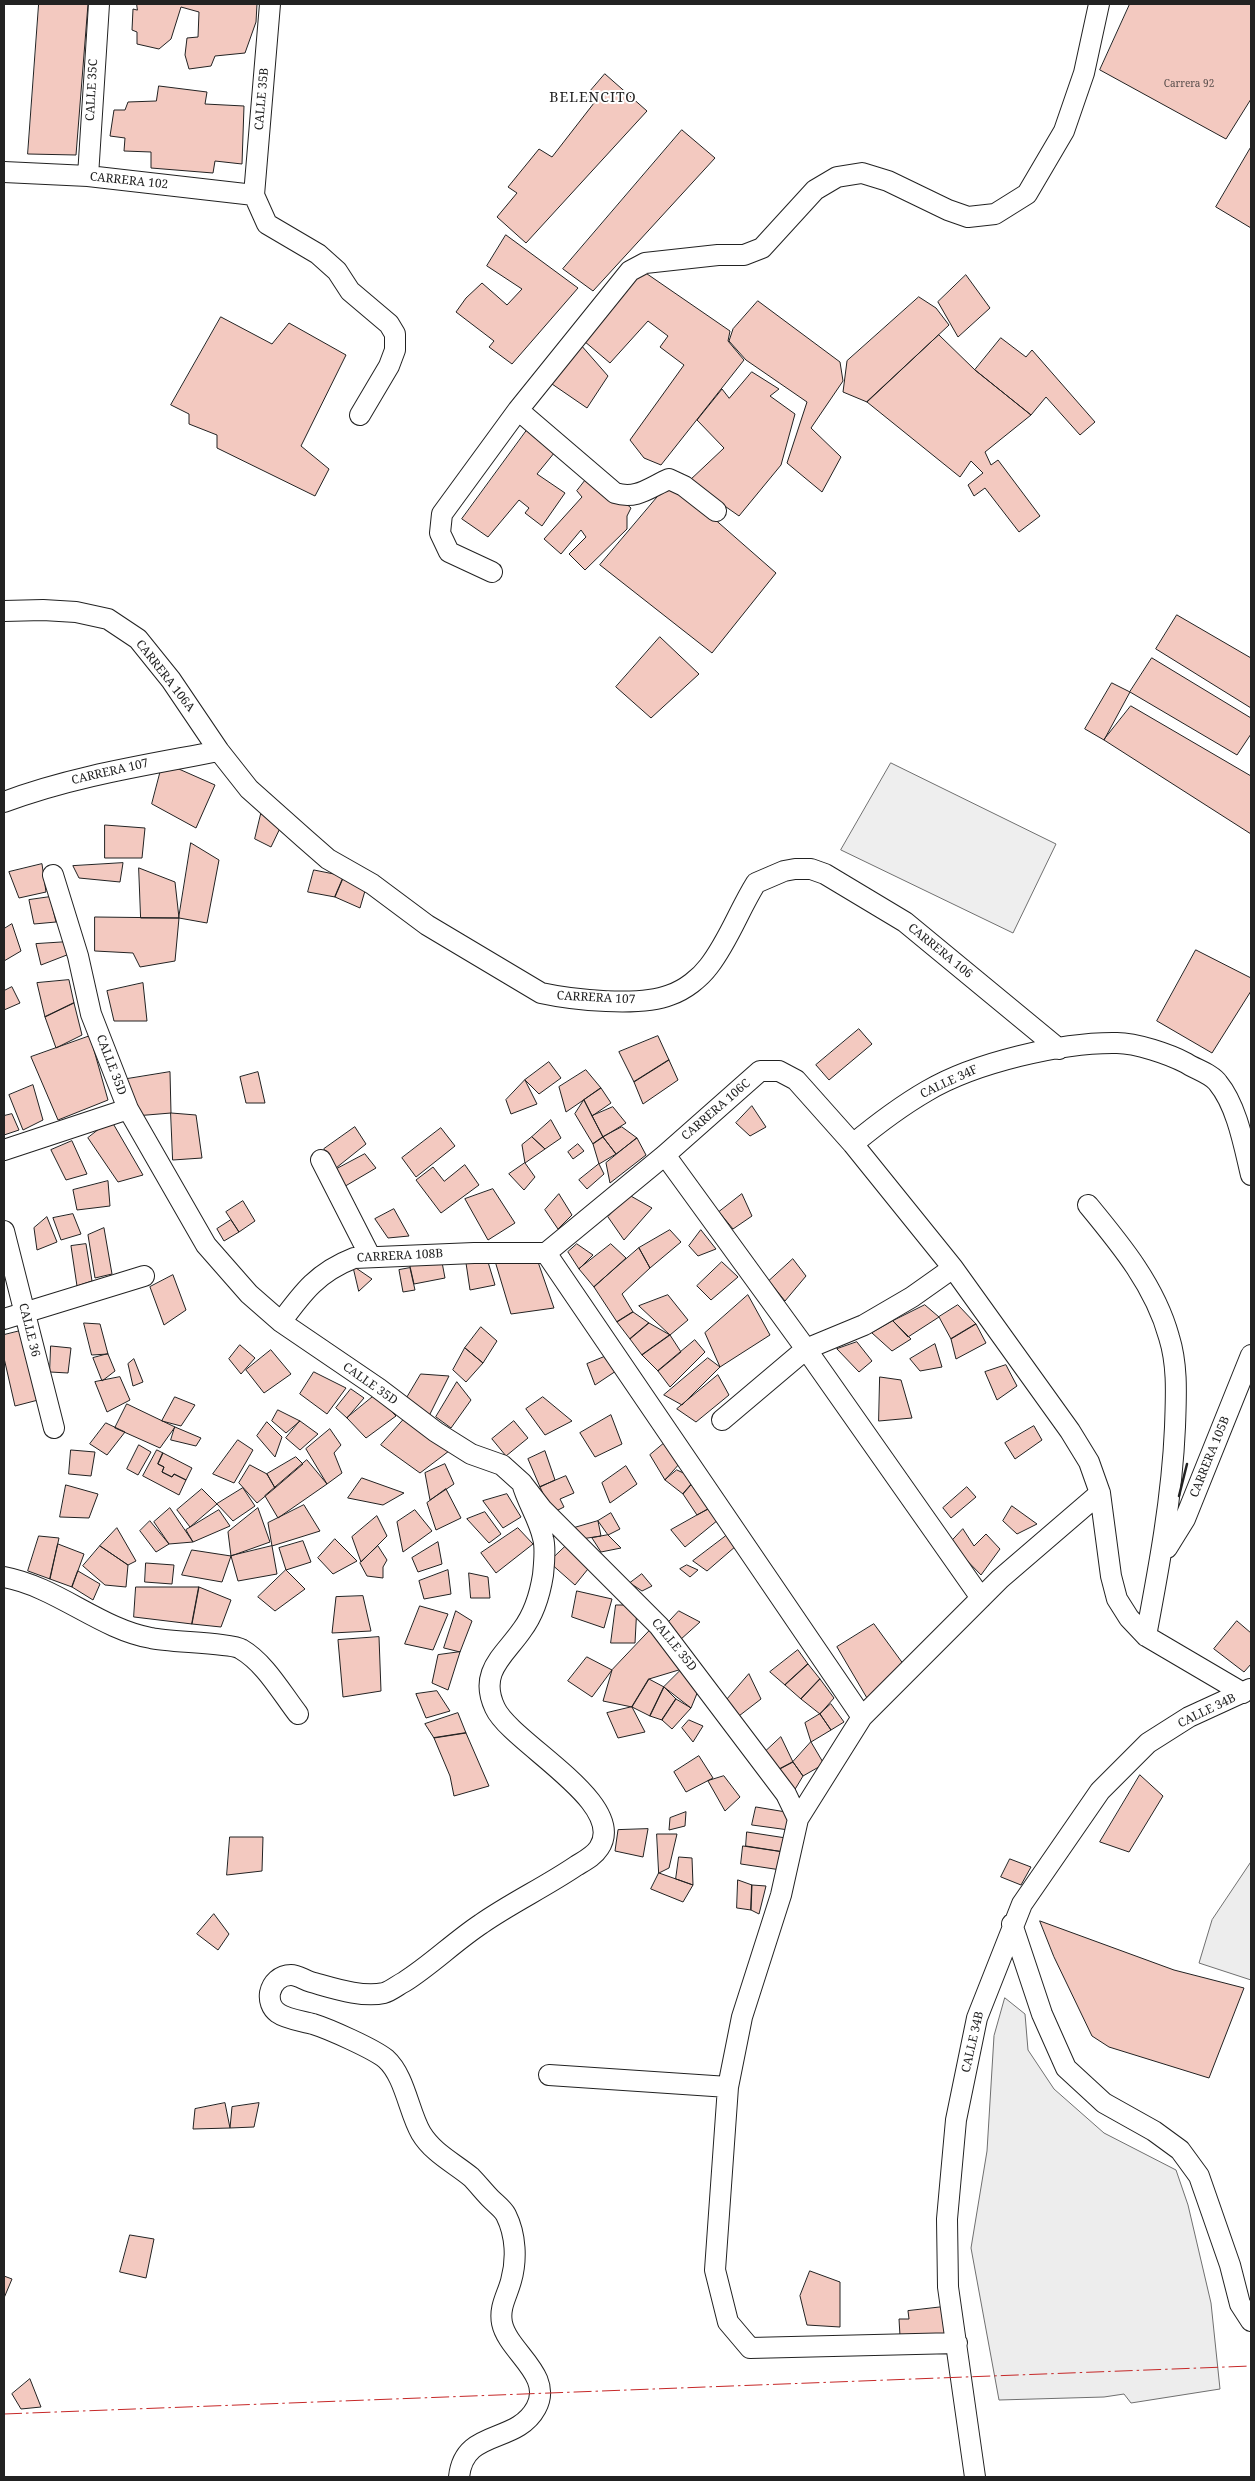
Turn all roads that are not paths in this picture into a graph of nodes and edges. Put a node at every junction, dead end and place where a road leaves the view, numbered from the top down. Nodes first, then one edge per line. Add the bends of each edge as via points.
1 (98, 4) edge
2 (270, 4) edge
3 (1099, 4) edge
4 (4, 172) edge
5 (88, 176) junction
6 (254, 195) junction
7 (518, 410) junction
8 (360, 415) dead end
9 (716, 511) dead end
10 (492, 572) dead end
11 (4, 612) edge
12 (219, 751) junction
13 (4, 802) edge
14 (284, 819) joint
15 (811, 869) joint
16 (53, 875) dead end
17 (1059, 1049) junction
18 (128, 1109) junction
19 (853, 1144) junction
20 (4, 1150) edge
21 (665, 1155) junction
22 (321, 1160) dead end
23 (1251, 1175) edge
24 (1088, 1205) dead end
25 (4, 1231) edge
26 (546, 1253) junction
27 (370, 1256) junction
28 (953, 1268) junction
29 (144, 1276) dead end
30 (25, 1313) junction
31 (4, 1319) edge
32 (280, 1322) junction
33 (806, 1349) junction
34 (1251, 1356) edge
35 (722, 1420) dead end
36 (54, 1428) dead end
37 (522, 1483) junction
38 (1100, 1493) junction
39 (1162, 1556) junction
40 (4, 1578) edge
41 (982, 1598) junction
42 (1146, 1636) junction
43 (1247, 1691) edge
44 (298, 1714) dead end
45 (862, 1717) junction
46 (798, 1820) junction
47 (1012, 1924) junction
48 (549, 2075) dead end
49 (728, 2087) junction
50 (1246, 2312) edge
51 (957, 2343) junction
52 (459, 2477) edge
53 (975, 2477) edge

1 - 5 street, CALLE 35C
2 - 6 street, CALLE 35B
3 - 7 street via 1084,73 1064,131 1028,194 995,214 968,217 888,181 862,173 837,177 815,190 762,248 744,255 645,263 630,271
4 - 5 street, CARRERA 102
5 - 6 street, CARRERA 102
6 - 8 street via 268,224 318,254 337,271 350,291 389,324 395,334 395,350 389,366
7 - 9 street via 615,493 638,495 669,479 684,486
7 - 10 street via 442,514 440,533 449,552
11 - 12 street, CARRERA 106A via 60,611 108,619 138,640 155,659
12 - 13 street, CARRERA 107 via 142,764 47,787
12 - 14 street, CARRERA 106A via 249,789
14 - 15 street, CARRERA 107 via 328,859 372,884 426,925 542,993 563,998 639,1001 670,996 693,982 708,967 731,933 756,883 784,870
15 - 17 street, CARRERA 106 via 858,892 905,922
16 - 18 street, CALLE 35D via 78,956 91,1014
17 - 19 street, CALLE 34F via 970,1070 928,1090
17 - 23 street via 1118,1042 1172,1056 1218,1081 1239,1124
18 - 20 street
18 - 32 street, CALLE 35D via 206,1245 249,1294
19 - 21 street, CARRERA 106C via 796,1080 779,1071 760,1071
19 - 28 street, CARRERA 106C
21 - 26 street, CARRERA 106C
21 - 33 street
22 - 27 street
24 - 39 street via 1119,1242 1152,1294 1171,1346 1176,1393 1175,1430
25 - 30 street, CALLE 36
26 - 27 street, CARRERA 108B
26 - 45 street
27 - 32 street, CARRERA 108B via 354,1258 322,1273
28 - 33 street via 864,1325
28 - 38 street, CARRERA 106C via 1070,1431 1089,1462
29 - 30 street
30 - 31 street
30 - 36 street, CALLE 36
32 - 37 street, CALLE 35D via 378,1388 436,1432 471,1454 502,1465
33 - 35 street
33 - 41 street
34 - 39 street, CARRERA 105B via 1185,1519
37 - 46 street, CALLE 35D via 542,1508 659,1626 786,1794
37 - 52 street via 544,1539 543,1572 538,1600 523,1630 492,1668 489,1688 494,1707 506,1725 581,1789 604,1828 603,1841 597,1852 481,1924 426,1968 386,1992 365,1994 307,1981 294,1974 281,1977 273,1984 270,1996 272,2006 279,2014 330,2030 387,2060 412,2106 421,2132 440,2155 470,2177 505,2214 516,2257 502,2304 501,2320 506,2335 536,2374 539,2403 526,2424 468,2451 461,2463
38 - 41 street
38 - 42 street, CARRERA 106C via 1117,1599
39 - 42 street
40 - 44 street via 21,1581 68,1600 106,1621 150,1638 239,1647 256,1659
41 - 45 street
42 - 43 street
43 - 47 street, CALLE 34B via 1189,1717 1148,1743 1100,1791 1022,1904
45 - 46 street
46 - 49 street via 781,1895 742,2017
47 - 50 street via 1042,2014 1066,2068 1104,2103 1180,2150 1199,2176
47 - 51 street, CALLE 34B via 976,2018 956,2120 947,2219 948,2287
48 - 49 street
49 - 51 street via 715,2270 728,2322 750,2348
51 - 53 street, CALLE 34B

